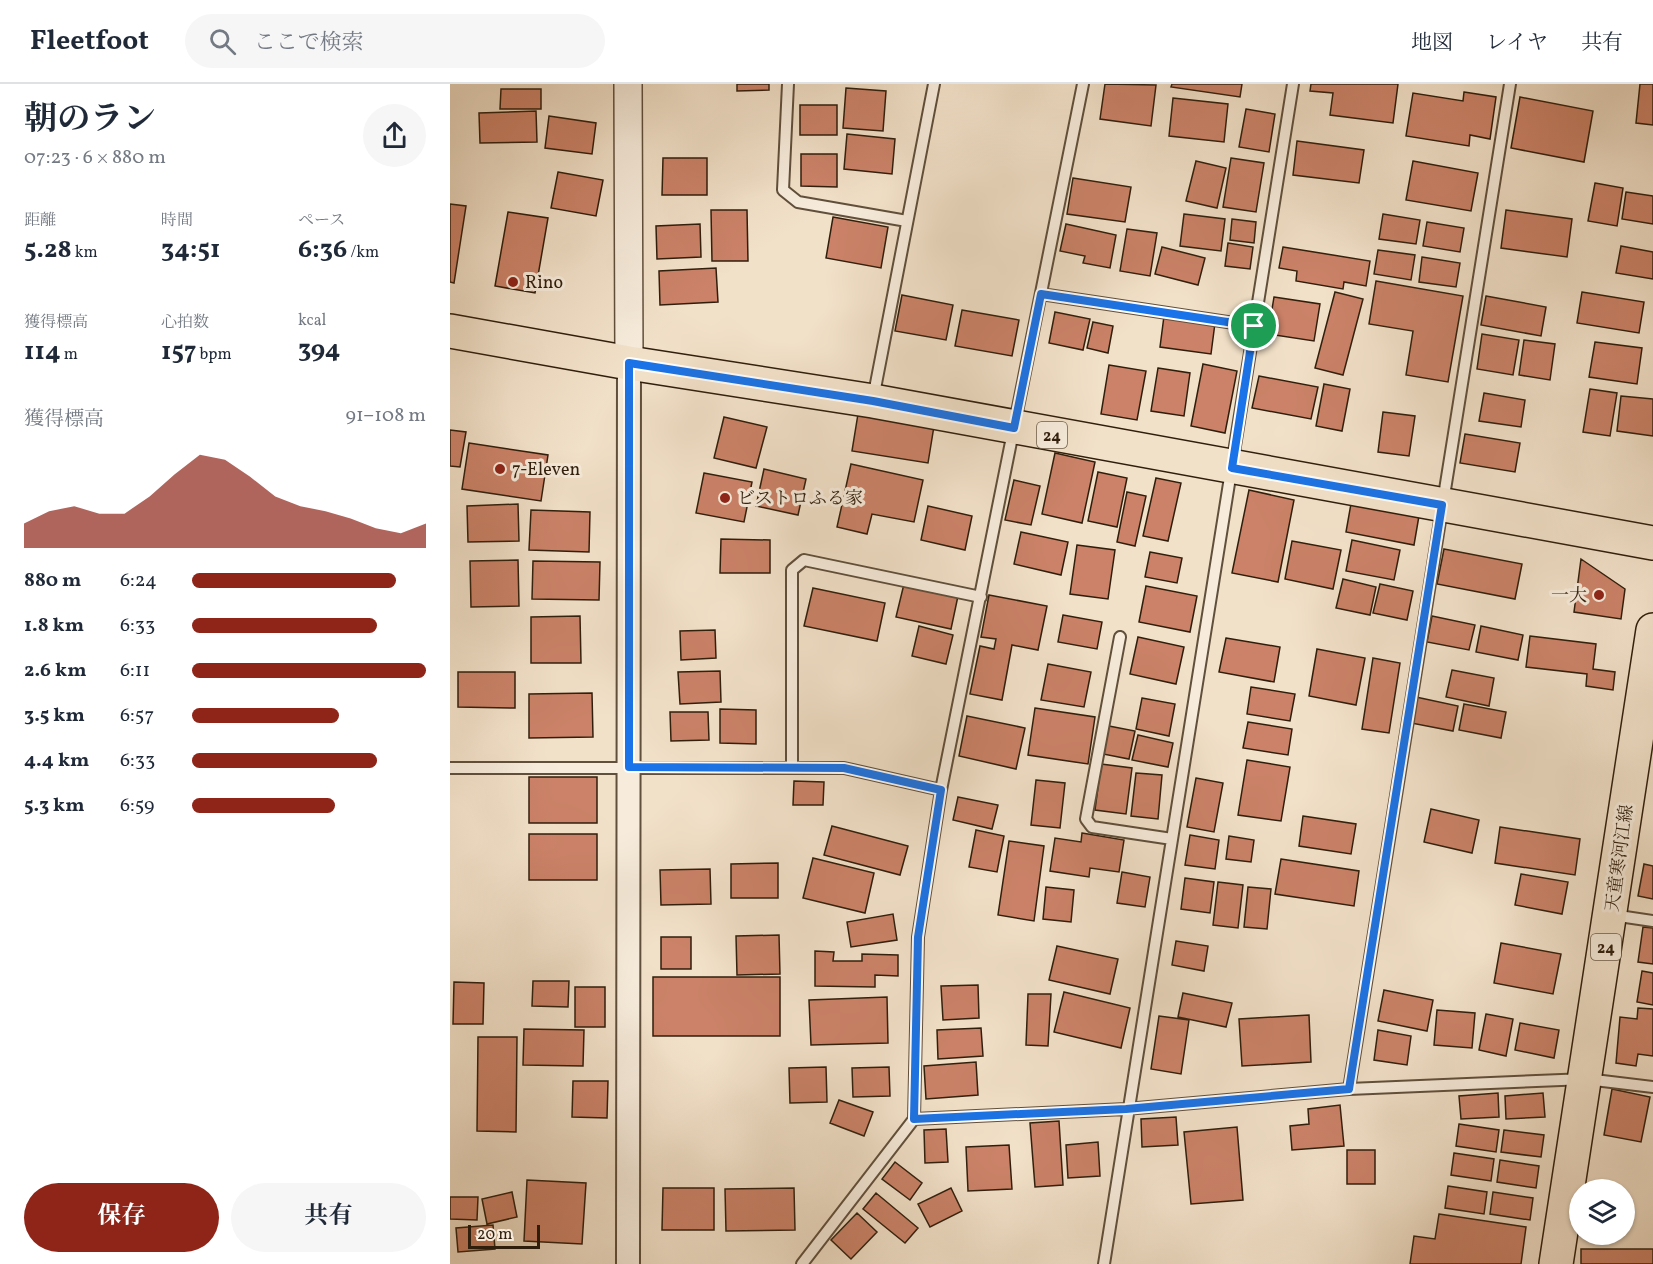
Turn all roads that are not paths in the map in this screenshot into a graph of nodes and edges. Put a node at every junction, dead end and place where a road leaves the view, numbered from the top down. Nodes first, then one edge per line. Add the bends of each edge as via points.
1 (628, 84) edge
2 (788, 84) edge
3 (934, 84) edge
4 (1083, 84) edge
5 (1293, 84) edge
6 (1510, 84) edge
7 (907, 221) junction
8 (1041, 294) junction
9 (1254, 326) junction
10 (450, 331) edge
11 (629, 363) junction
12 (873, 401) junction
13 (1014, 428) junction
14 (1232, 468) junction
15 (1442, 505) junction
16 (1653, 543) edge
17 (981, 597) junction
18 (1653, 630) edge
19 (1120, 637) dead end
20 (629, 767) junction
21 (450, 768) edge
22 (792, 768) junction
23 (941, 790) junction
24 (1172, 839) junction
25 (1611, 915) junction
26 (1653, 921) edge
27 (1586, 1078) junction
28 (1653, 1087) edge
29 (1349, 1089) junction
30 (1126, 1109) junction
31 (914, 1119) junction
32 (623, 1262) edge
33 (802, 1264) edge
34 (1104, 1264) edge
35 (1556, 1264) edge

1 - 11 street
2 - 7 lane via 783,190 798,202
3 - 7 lane
4 - 8 lane
5 - 9 lane
6 - 15 lane
7 - 12 lane
8 - 9 lane
8 - 13 lane
9 - 14 lane
10 - 11 main road, 24
11 - 12 main road, 24
11 - 20 street
12 - 13 main road, 24
13 - 14 main road, 24
13 - 17 lane
14 - 15 main road, 24
14 - 24 lane
15 - 16 main road, 24
15 - 29 lane
17 - 22 lane via 804,560 792,570
17 - 23 lane
18 - 25 main road, 天童寒河江線 / 24
19 - 24 lane via 1086,819 1092,827
20 - 21 lane
20 - 22 lane
20 - 32 street
22 - 23 lane via 844,768
23 - 31 lane via 918,937
24 - 30 lane
25 - 26 lane
25 - 27 main road, 天童寒河江線 / 24
27 - 28 lane
27 - 29 lane
27 - 35 main road, 天童寒河江線 / 24
29 - 30 lane
30 - 31 lane
30 - 34 lane
31 - 33 lane

